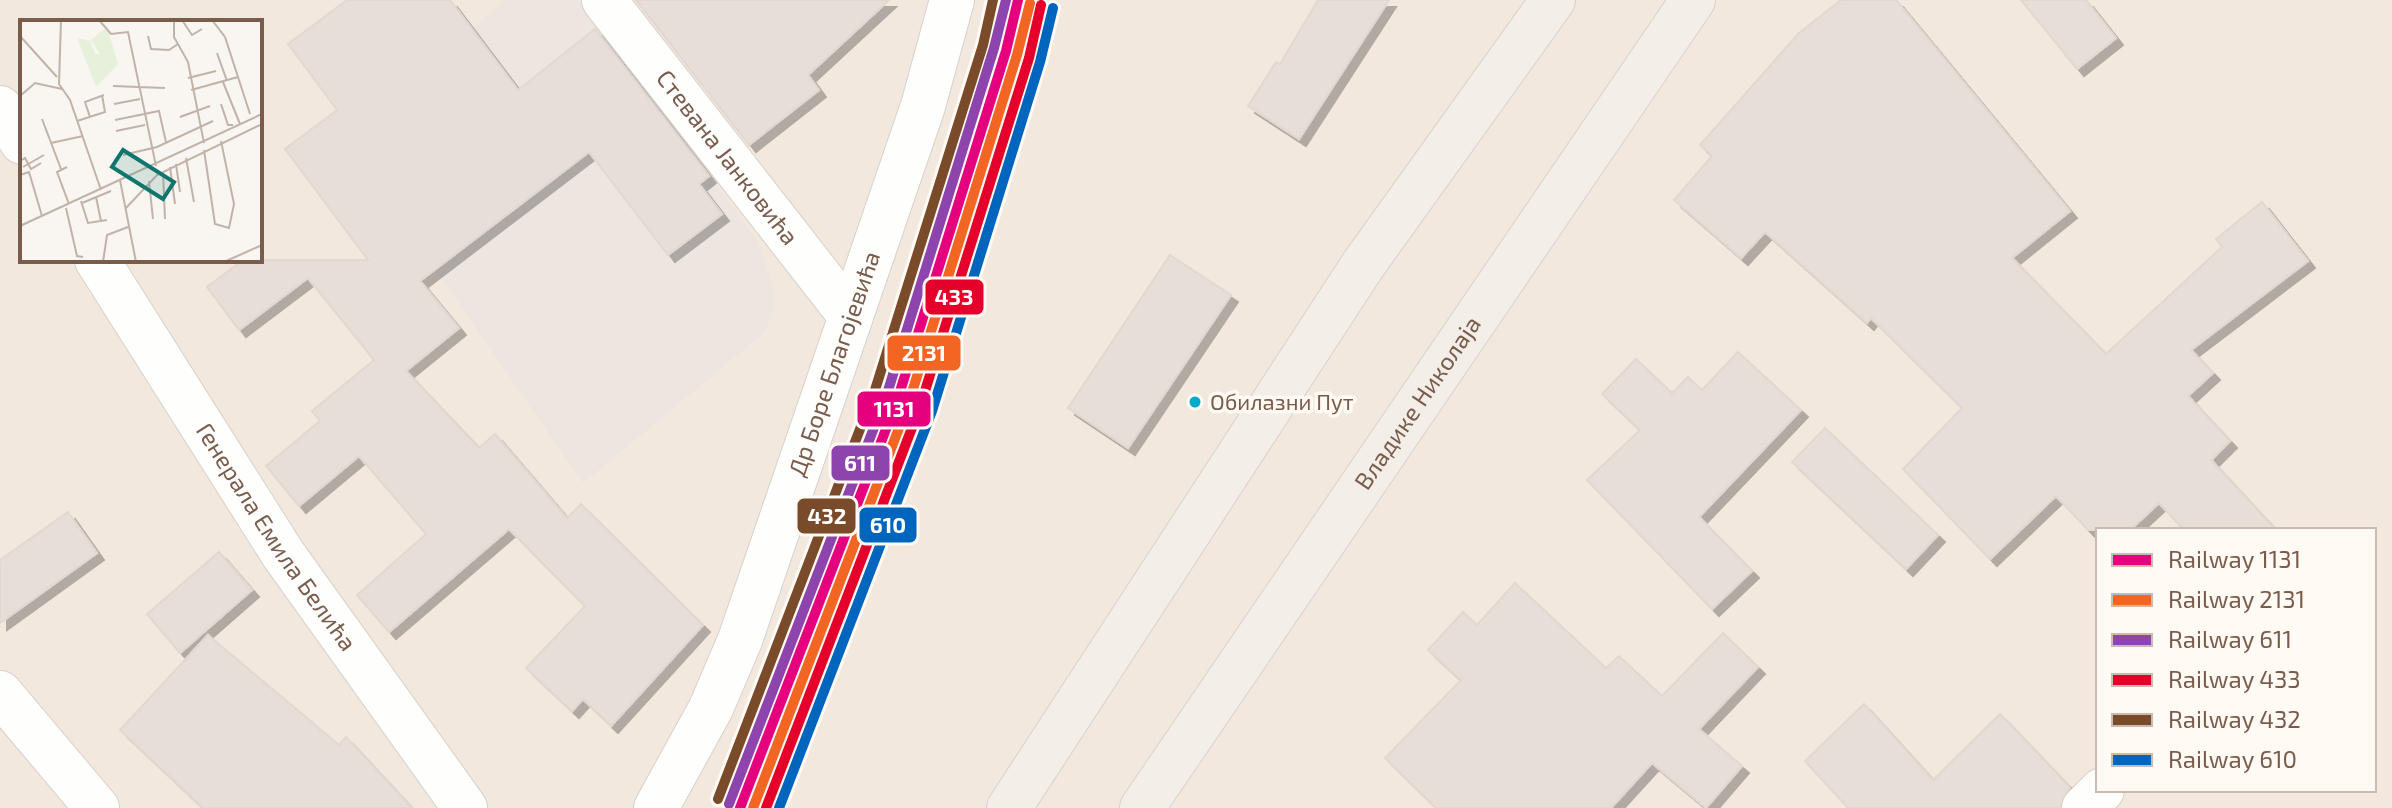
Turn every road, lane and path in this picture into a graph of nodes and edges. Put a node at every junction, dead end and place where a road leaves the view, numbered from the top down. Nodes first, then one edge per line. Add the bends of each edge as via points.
1 (604, 0) edge
2 (952, 0) edge
3 (1553, 0) edge
4 (1693, 0) edge
5 (0, 108) edge
6 (20, 139) edge
7 (98, 262) edge
8 (849, 314) junction
9 (0, 693) edge
10 (2100, 792) edge
11 (97, 808) edge
12 (465, 808) edge
13 (656, 808) edge
14 (1009, 808) edge
15 (1142, 808) edge
16 (2084, 808) edge

1 - 8 street, Стевана Јанковића
2 - 8 street, Др Боре Благојевића via 923,106
3 - 14 main road via 1363,265
4 - 15 main road, Владике Николаја
5 - 6 street
7 - 12 street, Генерала Емила Белића via 283,554
8 - 13 street, Др Боре Благојевића via 740,640 711,708
9 - 11 street
10 - 16 street

